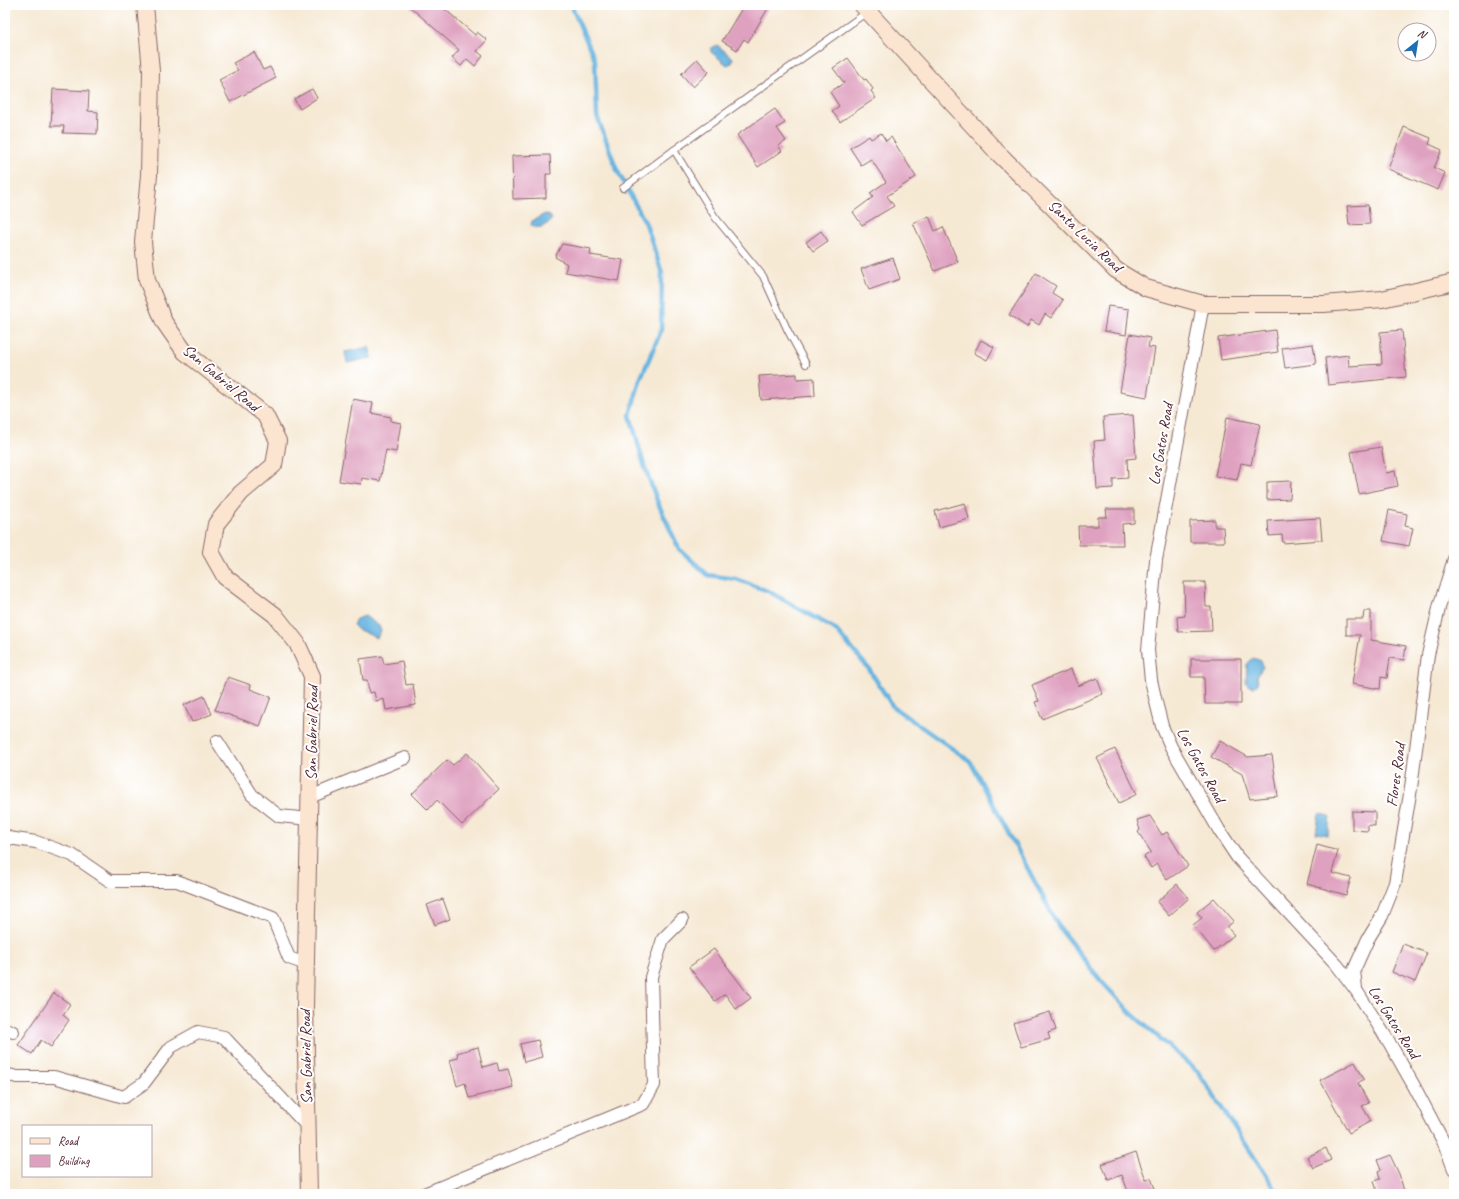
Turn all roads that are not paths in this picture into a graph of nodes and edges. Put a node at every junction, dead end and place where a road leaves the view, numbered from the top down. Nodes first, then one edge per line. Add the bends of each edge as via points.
1 (145, 5) edge
2 (865, 8) edge
3 (674, 150) junction
4 (623, 188) dead end
5 (1454, 282) edge
6 (1203, 304) junction
7 (806, 364) dead end
8 (1454, 559) edge
9 (217, 741) dead end
10 (405, 758) dead end
11 (310, 797) junction
12 (310, 819) junction
13 (5, 835) edge
14 (682, 920) dead end
15 (306, 964) junction
16 (1356, 990) junction
17 (5, 1074) edge
18 (307, 1126) junction
19 (1454, 1169) edge
20 (309, 1194) edge
21 (424, 1194) edge

1 - 11 street, San Gabriel Road via 151,71 149,175 142,242 147,280 164,322 185,352 265,415 278,441 274,465 241,493 216,524 211,552 225,577 275,615 297,643 312,676
2 - 3 lane
2 - 6 street, Santa Lucia Road via 975,130 1116,270 1146,288
3 - 4 lane
3 - 7 lane via 715,217 763,276 788,332
5 - 6 street, Santa Lucia Road via 1382,299 1348,303
6 - 16 street, Los Gatos Road via 1156,560 1148,650 1151,680 1162,726 1171,747 1219,830 1233,851 1337,964
8 - 16 street, Flores Road via 1428,655 1411,788 1395,883 1382,916 1354,970
9 - 12 street via 252,795 279,816
10 - 11 street
11 - 12 street, San Gabriel Road
12 - 15 street, San Gabriel Road
13 - 15 street via 8,838 36,842 72,855 110,881 177,881 273,918 289,958
14 - 21 street via 663,939 651,978 654,1085 643,1104
15 - 18 street, San Gabriel Road
16 - 19 street, Los Gatos Road via 1414,1086 1444,1143
17 - 18 street via 16,1077 54,1076 124,1097 144,1083 171,1047 198,1032 224,1037
18 - 20 street, San Gabriel Road

